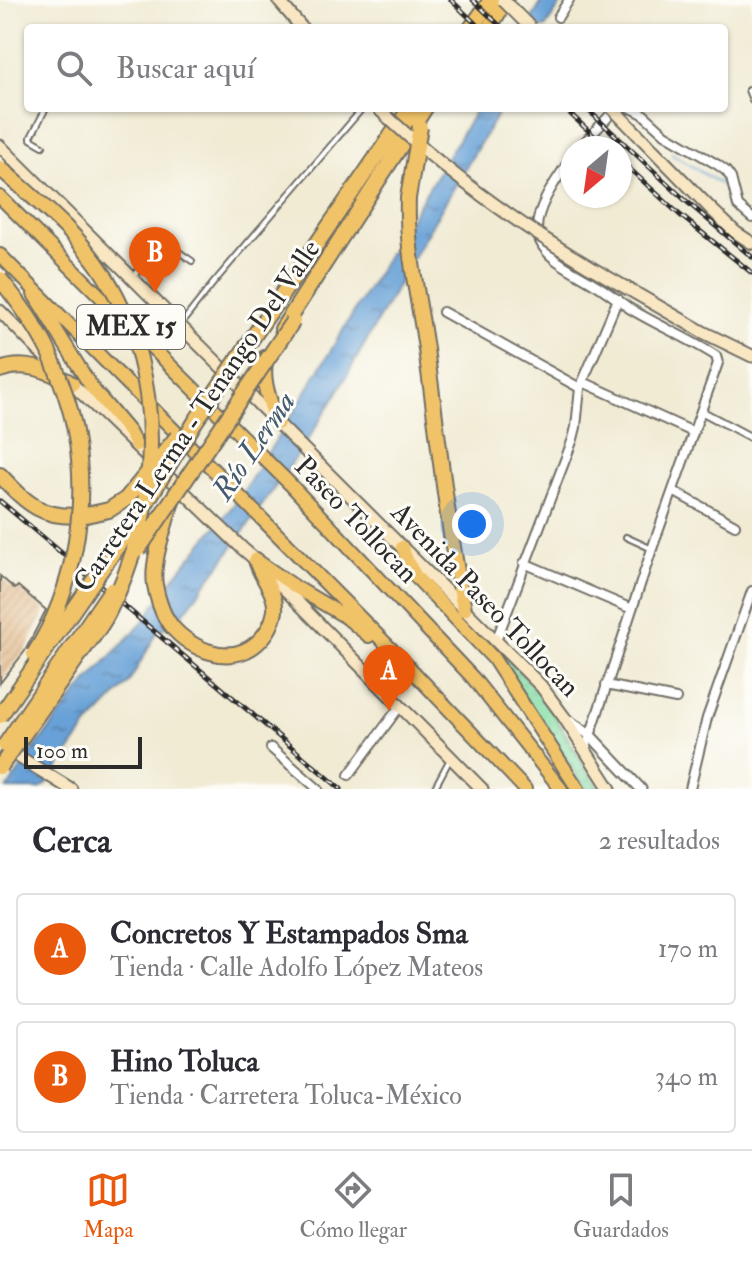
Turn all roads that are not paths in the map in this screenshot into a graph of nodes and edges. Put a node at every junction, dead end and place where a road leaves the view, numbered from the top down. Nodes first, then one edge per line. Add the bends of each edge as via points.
1 (278, 0) edge
2 (491, 0) edge
3 (505, 0) edge
4 (569, 0) edge
5 (558, 17) dead end
6 (298, 24) edge
7 (474, 24) edge
8 (491, 24) edge
9 (527, 24) edge
10 (748, 90) dead end
11 (752, 100) edge
12 (44, 112) edge
13 (359, 112) edge
14 (382, 112) edge
15 (407, 112) edge
16 (422, 112) edge
17 (431, 112) edge
18 (614, 112) edge
19 (616, 112) edge
20 (639, 112) edge
21 (420, 127) junction
22 (590, 136) edge
23 (0, 146) edge
24 (43, 146) dead end
25 (0, 168) edge
26 (560, 174) edge
27 (0, 197) edge
28 (752, 218) edge
29 (752, 243) edge
30 (0, 255) edge
31 (192, 261) dead end
32 (0, 279) edge
33 (133, 279) junction
34 (26, 281) junction
35 (618, 299) junction
36 (0, 311) edge
37 (443, 312) dead end
38 (179, 326) junction
39 (752, 356) edge
40 (0, 370) edge
41 (72, 384) junction
42 (581, 385) junction
43 (701, 411) junction
44 (195, 422) junction
45 (279, 424) junction
46 (693, 432) junction
47 (752, 438) edge
48 (136, 445) junction
49 (156, 465) junction
50 (0, 475) edge
51 (673, 491) junction
52 (173, 500) junction
53 (735, 525) dead end
54 (626, 537) dead end
55 (402, 547) junction
56 (652, 549) junction
57 (256, 560) junction
58 (524, 563) junction
59 (752, 591) edge
60 (464, 609) junction
61 (632, 609) junction
62 (496, 641) junction
63 (403, 661) junction
64 (606, 685) junction
65 (676, 699) dead end
66 (0, 704) edge
67 (400, 706) junction
68 (0, 716) edge
69 (564, 717) junction
70 (590, 735) junction
71 (271, 748) dead end
72 (4, 749) edge
73 (585, 751) junction
74 (451, 757) junction
75 (0, 767) edge
76 (349, 775) dead end
77 (71, 789) edge
78 (318, 789) edge
79 (434, 789) edge
80 (482, 789) edge
81 (525, 789) edge
82 (561, 789) edge
83 (578, 789) edge
84 (610, 789) edge
85 (641, 789) edge
86 (690, 789) edge

1 - 6 main road
2 - 7 highway
3 - 8 highway
3 - 9 main road, bridge
4 - 5 street
10 - 11 lane
12 - 24 lane via 31,137
13 - 38 lane
14 - 39 main road, bridge via 427,152 559,250
15 - 44 highway, bridge
16 - 45 highway via 265,359 266,390
17 - 21 highway, Carretera Lerma - Tenango Del Valle
18 - 22 street
19 - 29 main road, bridge
20 - 28 street via 726,171 738,206
21 - 52 highway, Carretera Lerma - Tenango Del Valle, bridge
21 - 60 highway, bridge via 408,198 408,245
23 - 33 main road, Avenida Paseo Tollocan
25 - 72 highway, bridge via 75,238 105,276 141,360 150,422 150,465 123,581 107,616
26 - 35 street via 538,219 538,238 549,254
27 - 82 main road, Paseo Tollocan / MEX 15 via 290,484 473,678
30 - 34 main road, MEX 15
31 - 33 lane via 159,238
32 - 66 highway, bridge via 47,348 63,386 75,431 80,483 79,521 61,601
33 - 38 main road, Avenida Paseo Tollocan
34 - 48 main road via 92,388
34 - 63 main road, MEX 15
35 - 42 street
35 - 43 street via 716,356
36 - 41 main road
37 - 42 street
38 - 45 main road, Avenida Paseo Tollocan
40 - 41 highway via 27,366
41 - 48 main road
42 - 46 street
42 - 58 street via 573,439
43 - 46 street
43 - 47 street
44 - 49 highway, bridge via 184,427
44 - 68 highway, bridge via 137,518
45 - 55 main road, Avenida Paseo Tollocan
46 - 51 street
48 - 49 main road, bridge
49 - 50 highway, bridge via 118,505 86,515 43,511
49 - 57 main road, bridge
51 - 53 street
51 - 56 street
52 - 57 highway via 155,583 161,608 191,643 232,654 260,641 275,608
52 - 72 highway, Carretera Lerma - Tenango Del Valle, bridge
54 - 56 lane
55 - 60 main road, Avenida Paseo Tollocan
55 - 83 main road via 417,578 493,658
56 - 61 street
57 - 63 main road
57 - 67 main road
58 - 61 street
58 - 62 street
59 - 86 street via 707,718
60 - 62 main road, Avenida Paseo Tollocan
61 - 64 street
62 - 69 main road, Avenida Paseo Tollocan
63 - 81 main road, MEX 15
64 - 65 street
64 - 70 street
67 - 74 main road
67 - 76 street
69 - 70 street
69 - 73 main road, Avenida Paseo Tollocan
70 - 73 street
70 - 85 street
71 - 78 street
72 - 75 highway, bridge
72 - 77 main road
73 - 84 main road, Avenida Paseo Tollocan
74 - 79 lane
74 - 80 main road

